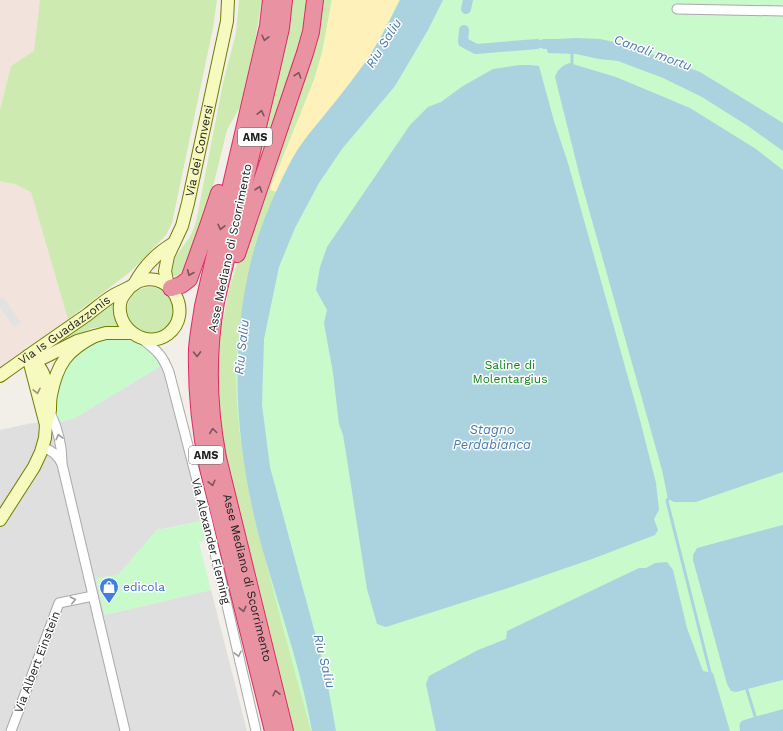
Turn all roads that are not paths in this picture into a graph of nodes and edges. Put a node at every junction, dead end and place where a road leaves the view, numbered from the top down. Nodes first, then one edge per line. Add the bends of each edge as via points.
1 (228, 0) edge
2 (271, 0) edge
3 (284, 0) edge
4 (316, 0) edge
5 (677, 9) dead end
6 (783, 11) edge
7 (233, 175) junction
8 (174, 243) junction
9 (142, 270) junction
10 (223, 274) junction
11 (132, 285) junction
12 (170, 287) junction
13 (115, 295) junction
14 (136, 335) junction
15 (95, 336) junction
16 (28, 356) junction
17 (0, 376) edge
18 (50, 396) junction
19 (50, 412) junction
20 (46, 425) junction
21 (43, 447) junction
22 (62, 464) junction
23 (0, 520) edge
24 (93, 596) junction
25 (11, 731) edge
26 (125, 731) edge
27 (256, 731) edge
28 (273, 731) edge
29 (286, 731) edge

1 - 8 street, Via dei Conversi via 226,21 188,203
2 -> 7 highway, Asse Mediano di Scorrimento / AMS via 268,26
10 -> 3 highway, Asse Mediano di Scorrimento / AMS via 281,28
10 -> 4 highway via 231,269 286,112 310,32
5 - 6 street
7 -> 12 highway via 222,185 189,279 181,285
7 -> 28 highway, Asse Mediano di Scorrimento / AMS via 203,306 197,348 198,410 208,468
8 - 9 street, Via dei Conversi
8 - 12 street via 165,271
9 - 11 street, Via dei Conversi
9 - 13 street
29 -> 10 highway, Asse Mediano di Scorrimento / AMS via 212,431 211,339
11 - 12 street via 154,280
11 - 13 street, Via Is Guadazzonis
11 - 14 street via 123,296 120,307 122,321
12 - 14 street via 178,297 180,308 174,328 157,338
13 - 16 street, Via Is Guadazzonis
14 - 15 street, Via Is Guadazzonis via 106,333
14 -> 27 street, Via Alexander Fleming via 159,353 169,372 208,524
15 - 16 street via 47,357
15 - 18 street via 79,345 62,361
16 - 17 street, Via Is Guadazzonis
16 - 18 street via 39,364
16 -> 20 street
18 - 19 street
19 - 20 street
22 -> 19 street via 61,447
20 - 21 street
21 - 22 street via 55,453
21 - 23 street via 34,467
22 - 24 street
25 -> 24 street, Via Albert Einstein via 59,603
24 - 26 street

